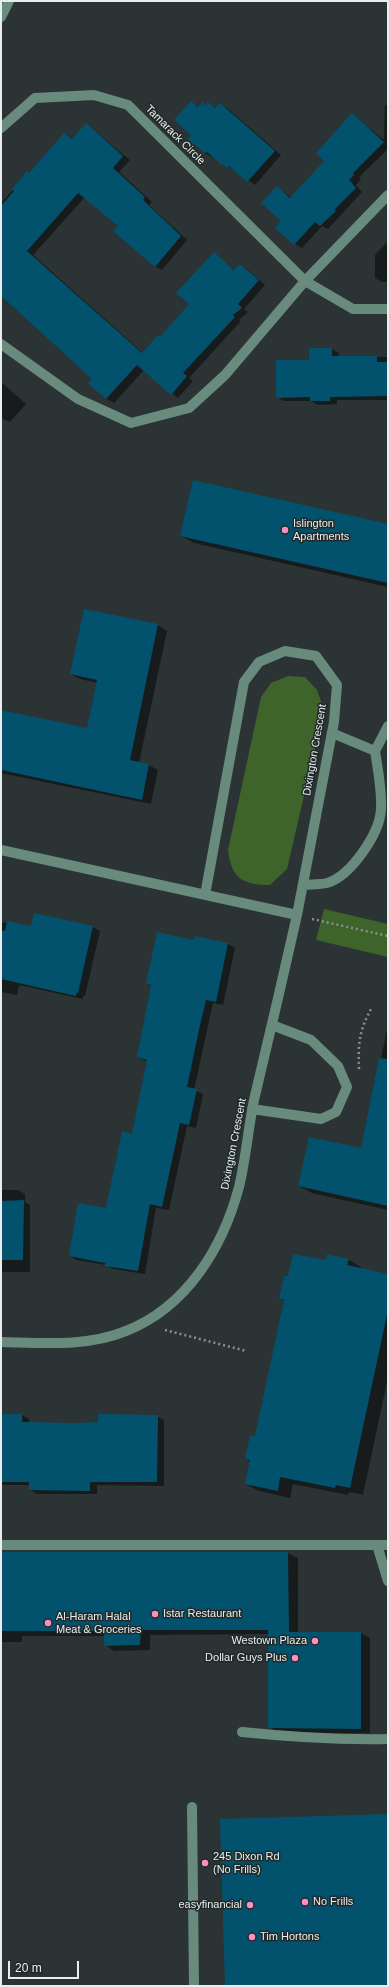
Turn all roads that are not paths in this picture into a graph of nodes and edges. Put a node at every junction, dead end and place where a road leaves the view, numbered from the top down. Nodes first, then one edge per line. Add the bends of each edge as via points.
1 (9, 1) edge
2 (1, 17) edge
3 (1, 128) edge
4 (388, 195) edge
5 (305, 281) junction
6 (388, 309) edge
7 (1, 344) edge
8 (388, 726) edge
9 (332, 733) junction
10 (375, 751) junction
11 (1, 850) edge
12 (302, 885) junction
13 (205, 895) junction
14 (297, 915) junction
15 (272, 1025) junction
16 (252, 1109) junction
17 (1, 1342) edge
18 (1, 1545) edge
19 (377, 1545) junction
20 (388, 1545) edge
21 (388, 1581) edge
22 (242, 1732) dead end
23 (388, 1739) edge
24 (192, 1807) dead end
25 (194, 1986) edge

1 - 2 street
3 - 5 street, Tamarack Circle via 35,98 94,95 128,105
4 - 5 street
5 - 6 street, Tamarack Circle via 353,309
5 - 7 street via 225,375 189,408 131,423 78,399
8 - 10 street
9 - 10 street
9 - 12 street, Dixington Crescent
9 - 13 street, Dixington Crescent via 337,685 316,656 285,651 259,662 244,682
10 - 12 street via 381,810 375,830 360,855 342,876 327,883
11 - 13 street
12 - 14 street, Dixington Crescent
13 - 14 street
14 - 15 street, Dixington Crescent
15 - 16 street, Dixington Crescent
15 - 16 street via 311,1040 338,1066 347,1087 336,1112 321,1119
16 - 17 street, Dixington Crescent via 239,1186 228,1218 206,1265 181,1296 142,1324 125,1332 81,1343
18 - 19 street
19 - 20 street
19 - 21 street
22 - 23 street via 302,1737
24 - 25 street

